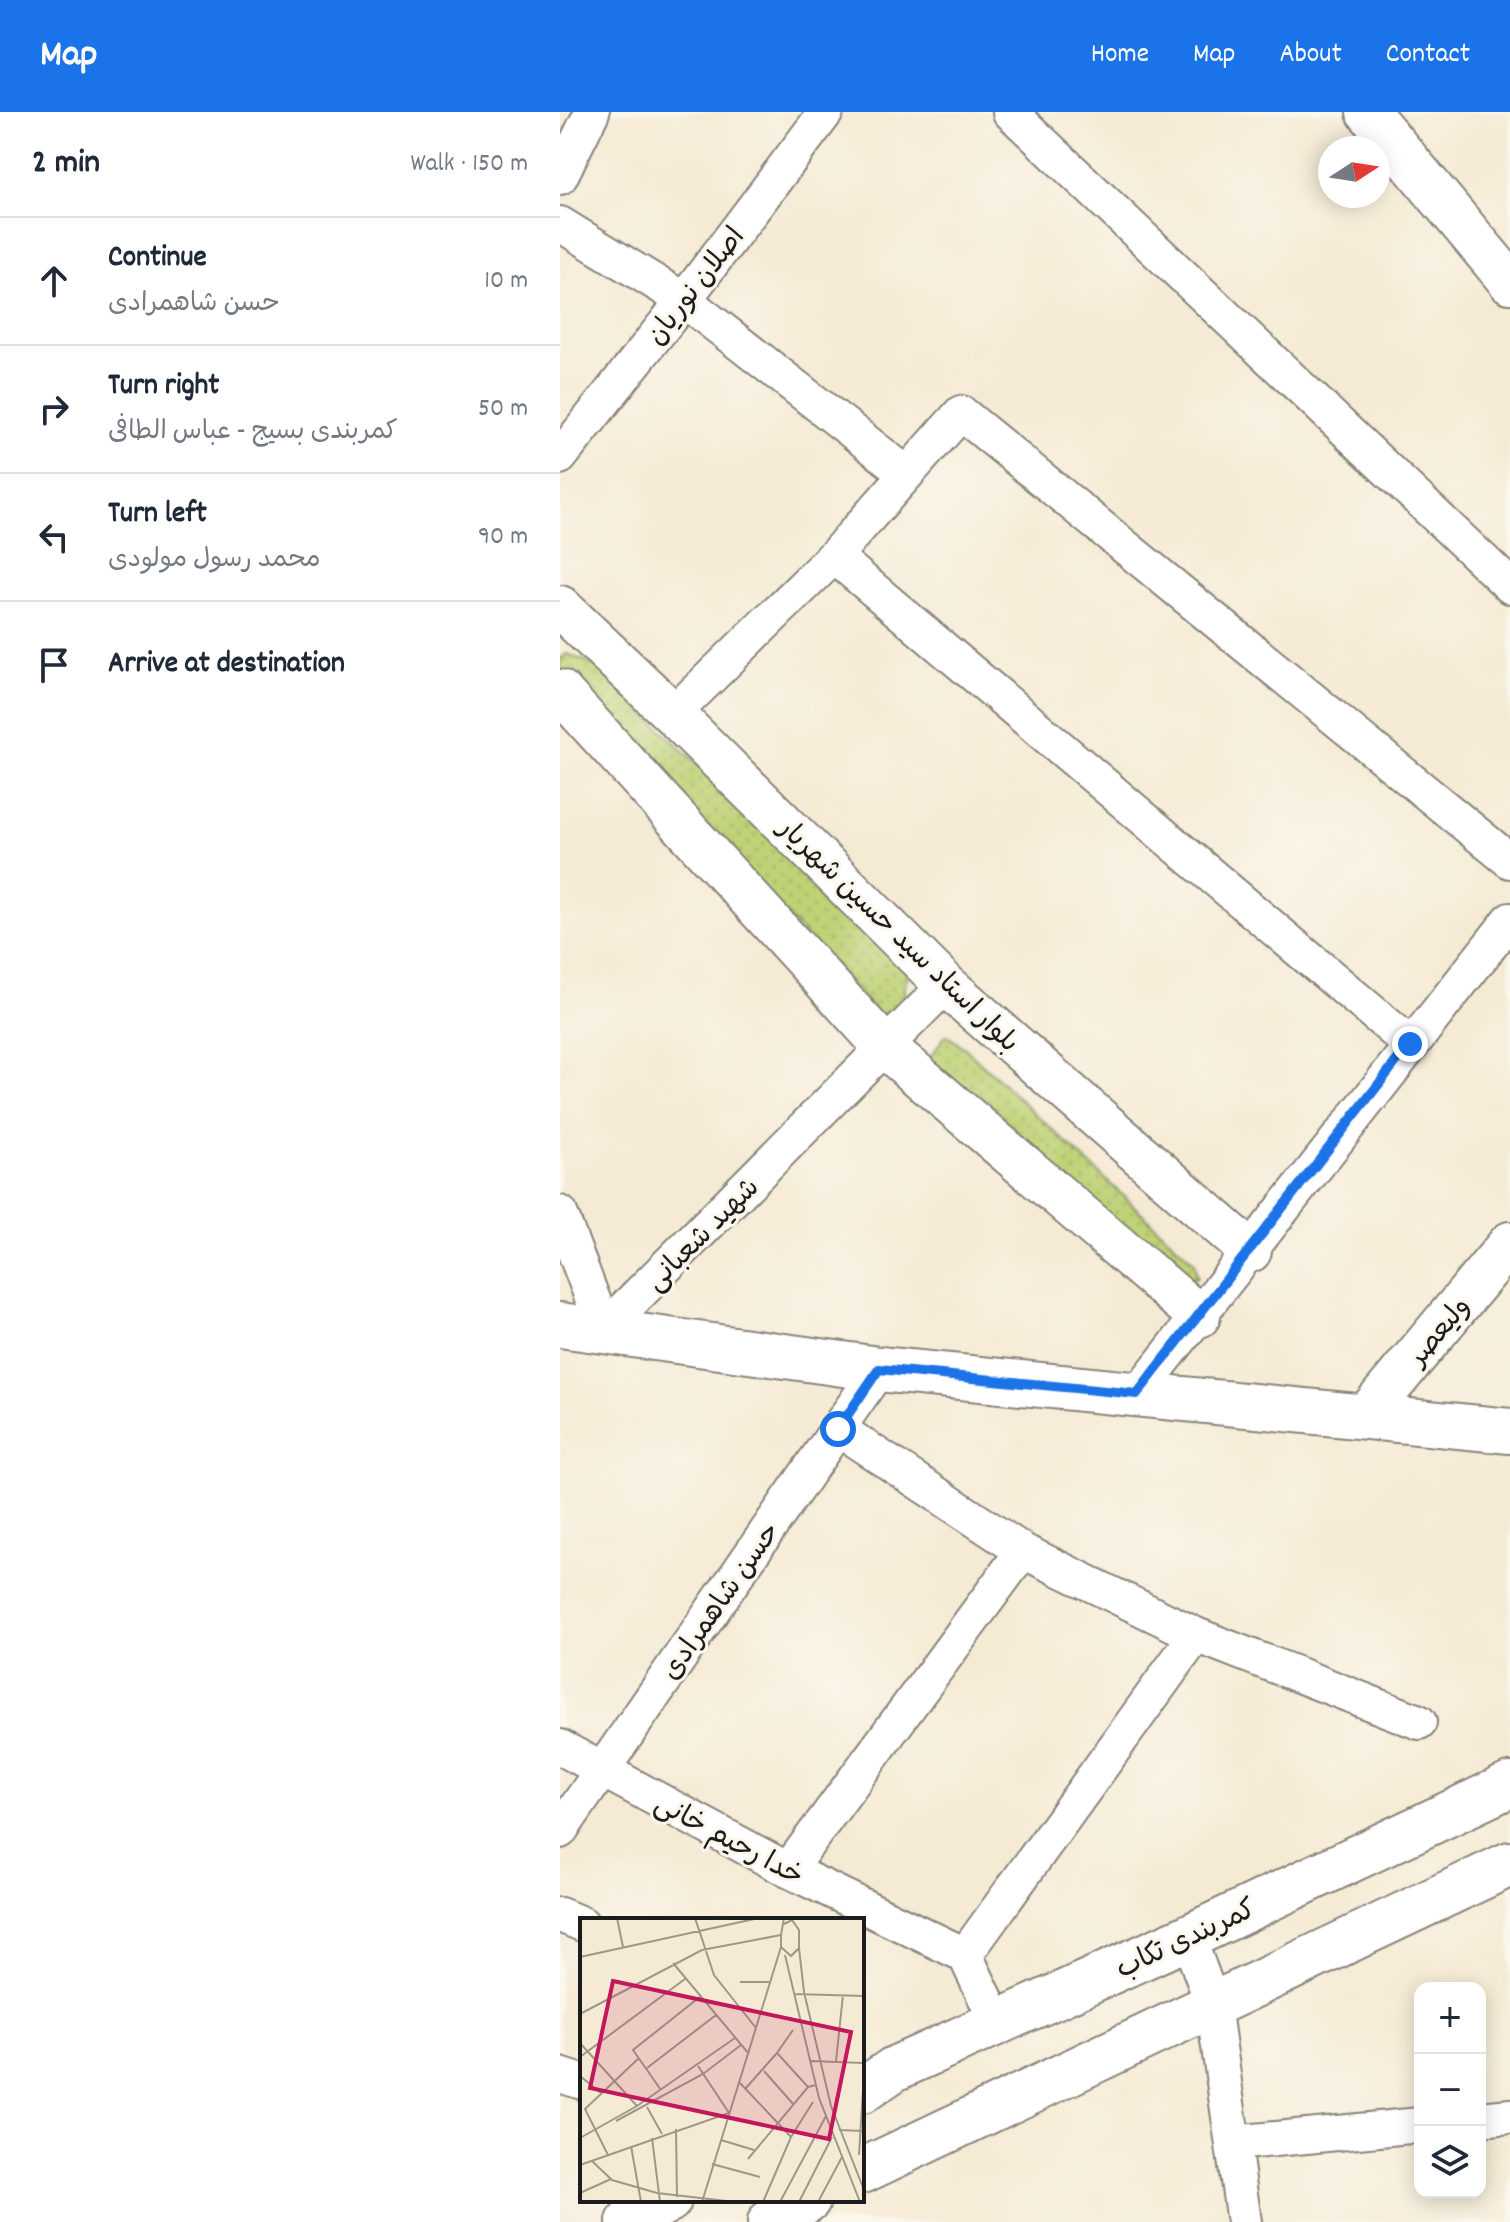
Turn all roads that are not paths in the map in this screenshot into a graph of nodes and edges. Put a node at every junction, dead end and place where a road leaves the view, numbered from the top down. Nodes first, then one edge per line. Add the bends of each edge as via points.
1 (592, 112) edge
2 (826, 112) edge
3 (1010, 112) edge
4 (1368, 112) edge
5 (560, 177) edge
6 (560, 224) edge
7 (1510, 282) edge
8 (684, 300) junction
9 (560, 457) edge
10 (907, 474) junction
11 (834, 556) junction
12 (1510, 586) edge
13 (560, 607) edge
14 (560, 691) edge
15 (673, 714) junction
16 (1510, 861) edge
17 (1510, 920) edge
18 (946, 985) junction
19 (1410, 1044) junction
20 (885, 1047) junction
21 (560, 1213) edge
22 (1510, 1243) edge
23 (1250, 1251) junction
24 (1199, 1316) junction
25 (560, 1325) edge
26 (604, 1329) junction
27 (879, 1369) junction
28 (1137, 1394) junction
29 (1365, 1417) junction
30 (838, 1429) junction
31 (1510, 1431) edge
32 (1023, 1551) junction
33 (1196, 1635) junction
34 (1419, 1722) dead end
35 (560, 1747) edge
36 (601, 1771) junction
37 (1510, 1785) edge
38 (560, 1831) edge
39 (1510, 1864) edge
40 (788, 1870) junction
41 (560, 1915) edge
42 (580, 1923) edge
43 (1188, 1937) junction
44 (965, 1955) junction
45 (1213, 2005) junction
46 (997, 2022) junction
47 (560, 2075) edge
48 (580, 2081) edge
49 (864, 2090) edge
50 (1510, 2116) edge
51 (1486, 2118) edge
52 (1414, 2126) edge
53 (1233, 2143) junction
54 (864, 2170) edge
55 (665, 2202) edge
56 (805, 2202) edge
57 (629, 2222) edge
58 (770, 2222) edge
59 (1244, 2222) edge

1 - 5 street
2 - 8 street, اصلان نوریان
3 - 12 street
4 - 7 street
6 - 8 street
8 - 9 street, اصلان نوریان
8 - 10 street
10 - 11 street
10 - 16 street via 961,413
11 - 15 street
11 - 19 street
13 - 15 street, بلوار استاد سید حسین شهریار
14 - 20 street
15 - 18 street, بلوار استاد سید حسین شهریار
17 - 19 street
18 - 20 street, شهید شعبانی
18 - 23 street, بلوار استاد سید حسین شهریار
19 - 23 street
20 - 24 street
20 - 26 street, شهید شعبانی
21 - 26 street
22 - 29 street, ولیعصر
23 - 24 street
24 - 28 street
25 - 26 main road
26 - 27 main road
27 - 28 main road
27 - 30 street, حسن شاهمرادی
28 - 29 main road
29 - 31 main road
30 - 32 street
30 - 36 street, حسن شاهمرادی
32 - 33 street
32 - 40 street
33 - 34 street
33 - 44 street
35 - 36 street, خدا رحیم خانی
36 - 38 street, حسن شاهمرادی
36 - 40 street, خدا رحیم خانی
37 - 43 main road, کمربندی تکاب
39 - 45 main road
40 - 44 street, خدا رحیم خانی
41 - 42 street
43 - 45 street
43 - 46 main road, کمربندی تکاب
44 - 46 street
45 - 53 street
45 - 54 main road
46 - 49 main road, کمربندی تکاب via 894,2069
47 - 48 street
50 - 51 street
52 - 53 street
53 - 59 street
55 - 57 main road
56 - 58 main road

